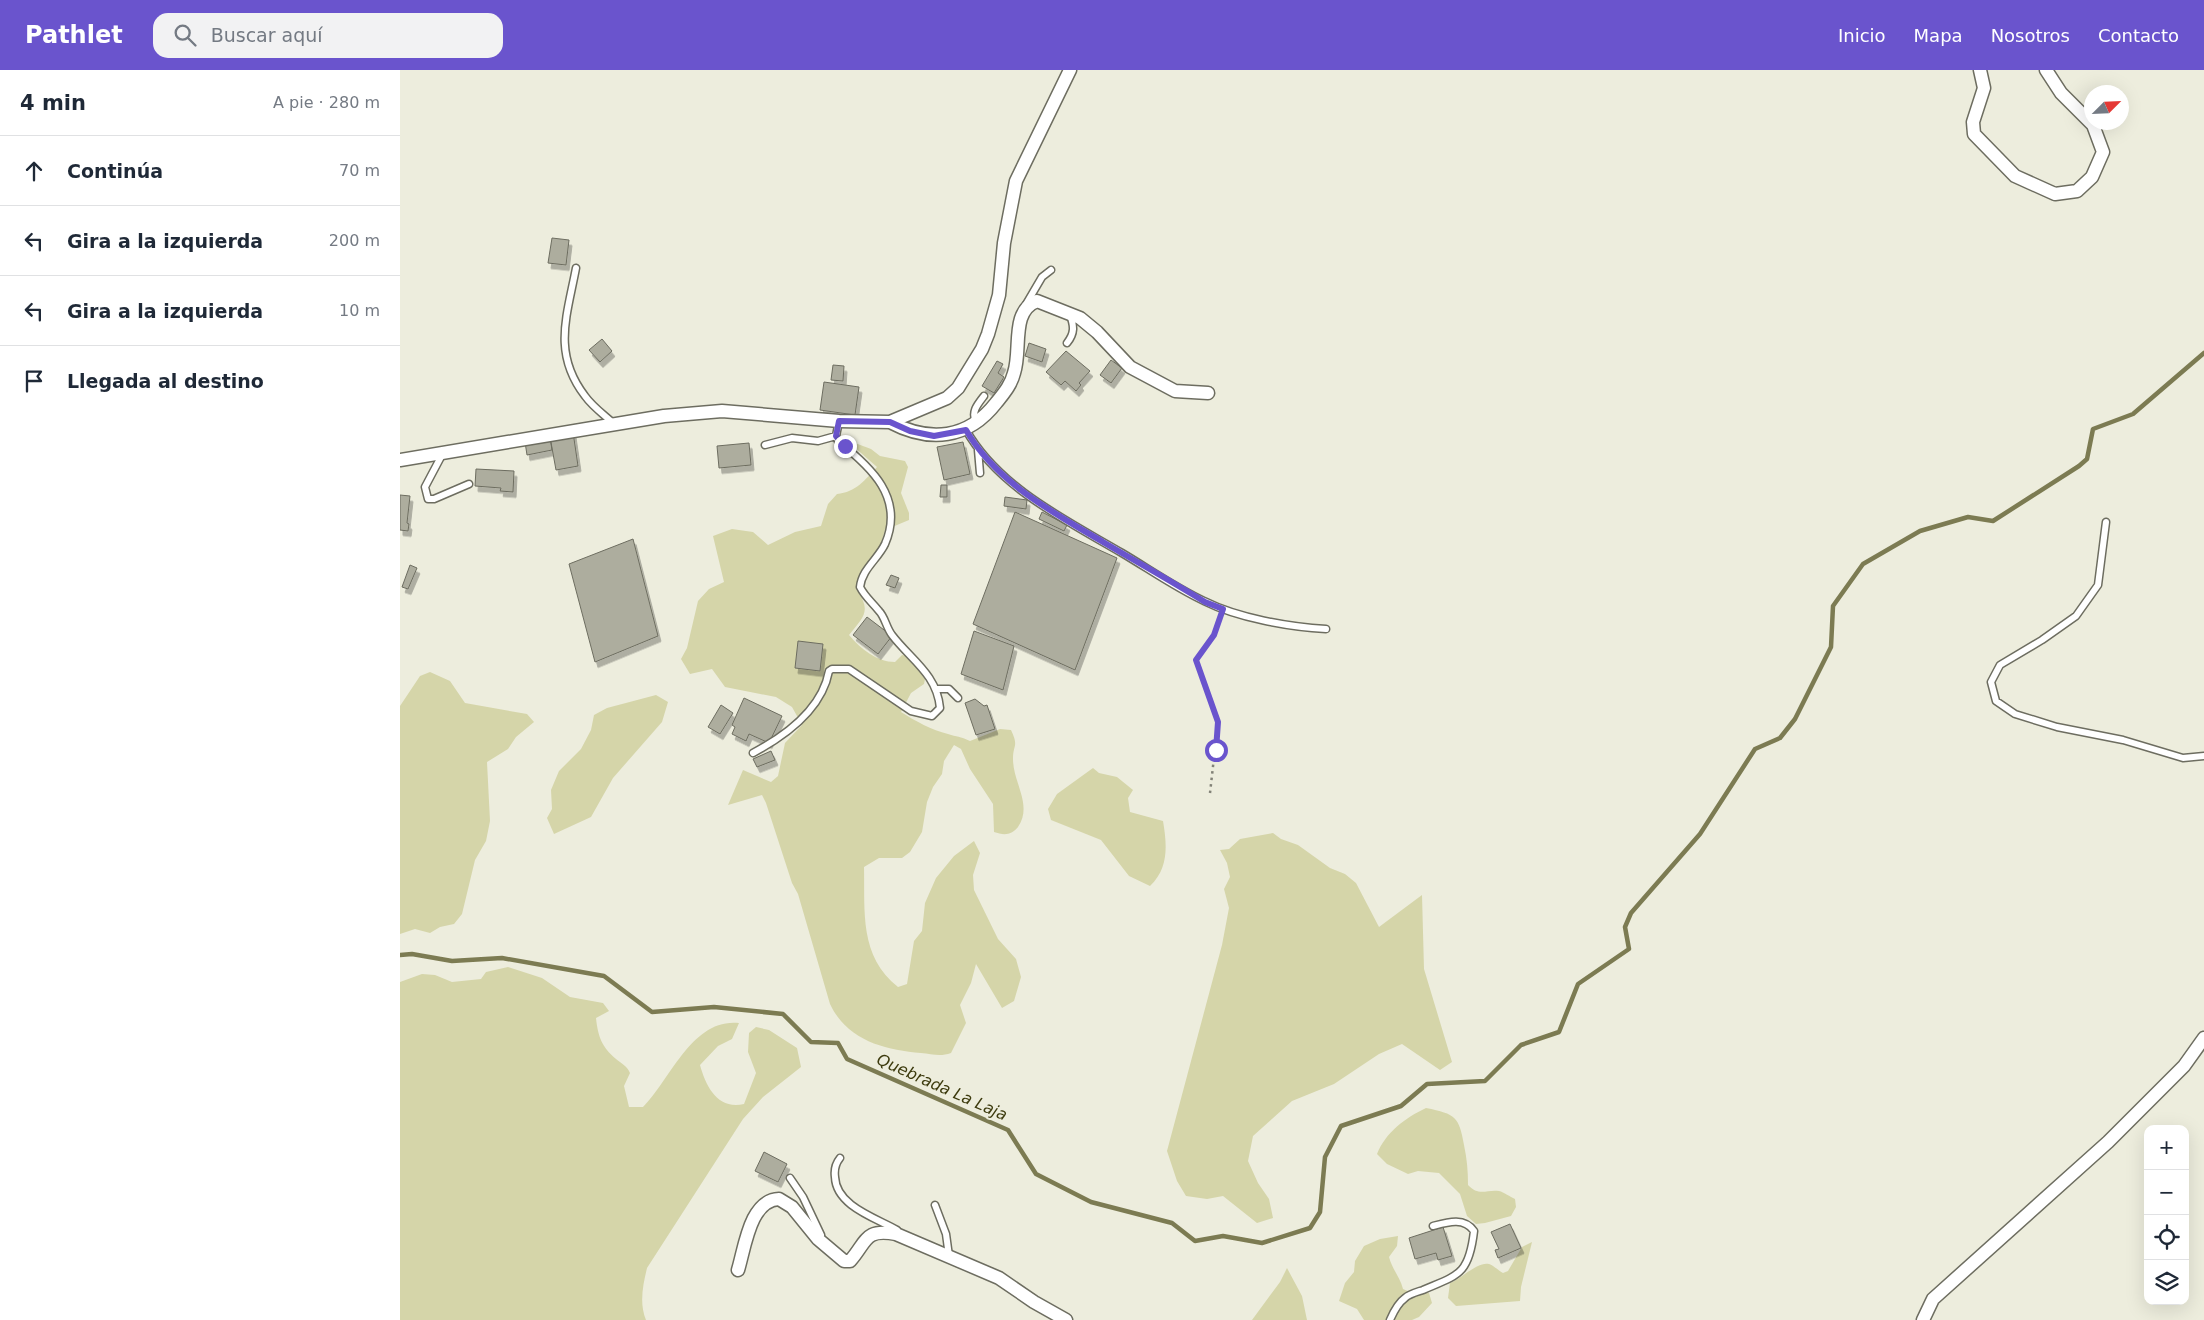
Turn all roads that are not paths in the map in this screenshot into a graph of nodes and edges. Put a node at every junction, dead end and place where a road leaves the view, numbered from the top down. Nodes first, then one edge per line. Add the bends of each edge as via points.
1 (1070, 70) edge
2 (1980, 70) edge
3 (2046, 70) edge
4 (576, 268) dead end
5 (1051, 270) dead end
6 (1025, 307) junction
7 (1070, 313) junction
8 (1067, 343) dead end
9 (1208, 393) dead end
10 (984, 396) dead end
11 (839, 421) junction
12 (890, 422) junction
13 (612, 423) junction
14 (977, 423) junction
15 (966, 430) junction
16 (836, 436) junction
17 (765, 444) dead end
18 (978, 450) junction
19 (444, 452) junction
20 (400, 460) edge
21 (980, 473) dead end
22 (469, 484) dead end
23 (2106, 522) dead end
24 (1326, 629) dead end
25 (936, 689) junction
26 (958, 698) dead end
27 (753, 753) dead end
28 (2204, 756) edge
29 (2204, 1038) edge
30 (840, 1158) dead end
31 (790, 1178) dead end
32 (935, 1205) dead end
33 (1434, 1226) dead end
34 (914, 1240) junction
35 (829, 1249) junction
36 (949, 1256) junction
37 (738, 1270) dead end
38 (1066, 1320) edge
39 (1390, 1320) edge
40 (1923, 1320) edge

1 - 12 street via 1016,181 1004,243 999,296 982,349 958,388 947,398
2 - 3 street via 1984,88 1973,122 1974,134 1981,143 2015,176 2055,194 2077,191 2092,177 2103,152 2093,125 2061,93
4 - 13 lane via 563,338 565,356 573,379 586,398
5 - 6 lane via 1042,277
6 - 7 street via 1037,301
6 - 14 street via 1018,324 1014,374 1009,386
7 - 8 lane via 1074,326
7 - 9 street via 1097,332 1130,367 1175,391
10 - 14 lane via 974,410 973,417
11 - 12 street
11 - 13 street via 722,412
11 - 16 lane
12 - 15 street via 910,431 934,436
13 - 19 street
14 - 15 street
15 - 18 lane
16 - 17 lane via 818,441 792,438
16 - 25 lane via 872,469 892,506 885,544 865,571 860,587 881,612 893,636 919,664
18 - 21 lane
18 - 24 lane via 1040,505 1205,602 1286,624
19 - 20 street
19 - 22 lane via 425,487 428,499
23 - 28 lane via 2098,585 2076,616 2000,665 1991,682 1996,701 2015,714 2057,728 2123,740 2183,758
25 - 26 lane via 949,689
25 - 27 lane via 938,712 932,716 920,715 849,670 832,669 811,708 775,741
29 - 40 street via 2184,1066 2108,1142 1934,1299
30 - 34 lane via 834,1173 835,1183 843,1196 862,1213
31 - 35 lane
32 - 36 lane via 946,1234
33 - 39 lane via 1461,1222 1474,1231 1462,1270 1444,1282 1405,1298
34 - 35 street via 886,1232 876,1233 862,1242 850,1261 844,1261
34 - 36 street
35 - 37 street via 786,1202 771,1199 756,1212
36 - 38 street via 999,1278

